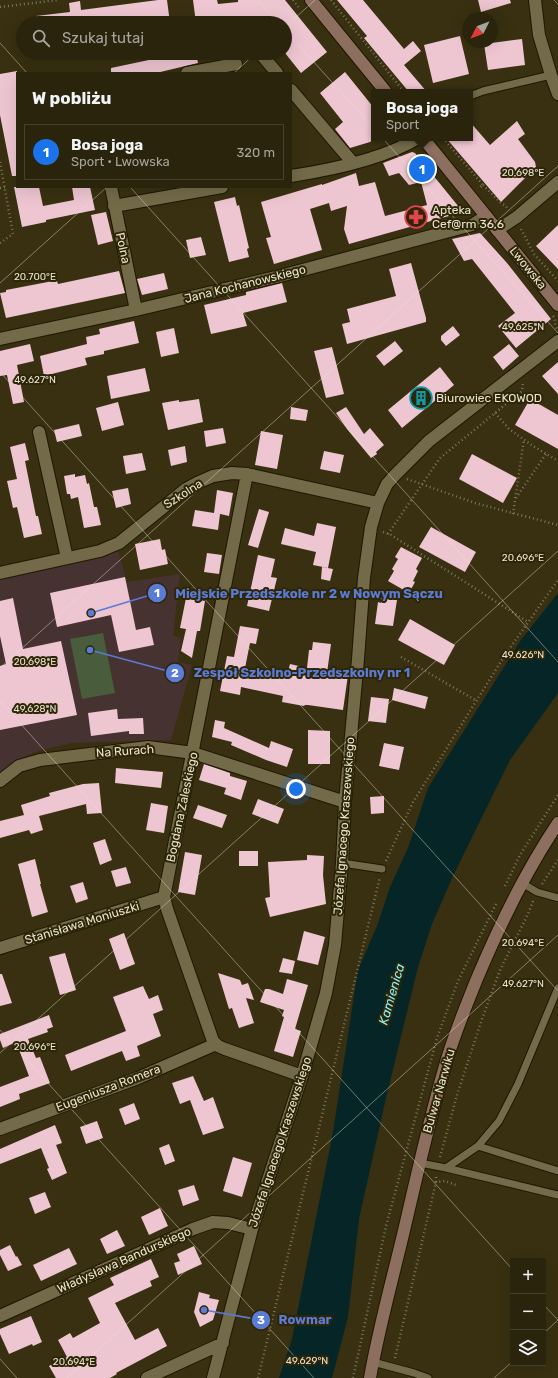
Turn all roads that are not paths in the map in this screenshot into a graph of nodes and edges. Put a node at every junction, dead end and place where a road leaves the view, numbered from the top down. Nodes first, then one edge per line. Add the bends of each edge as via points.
1 (311, 0) edge
2 (535, 0) edge
3 (266, 60) edge
4 (236, 64) dead end
5 (192, 72) edge
6 (276, 72) edge
7 (551, 75) junction
8 (384, 89) edge
9 (292, 91) edge
10 (558, 94) edge
11 (473, 95) edge
12 (413, 141) edge
13 (425, 141) edge
14 (353, 163) junction
15 (292, 176) edge
16 (558, 182) edge
17 (110, 188) edge
18 (216, 188) edge
19 (114, 206) junction
20 (486, 216) junction
21 (497, 230) junction
22 (558, 305) edge
23 (136, 310) junction
24 (0, 339) edge
25 (558, 341) edge
26 (39, 432) dead end
27 (247, 474) junction
28 (378, 504) junction
29 (67, 558) junction
30 (0, 573) edge
31 (193, 753) junction
32 (0, 781) edge
33 (345, 802) junction
34 (558, 823) edge
35 (342, 864) junction
36 (382, 869) road end
37 (522, 884) junction
38 (164, 897) junction
39 (558, 898) edge
40 (0, 948) edge
41 (558, 988) edge
42 (216, 1044) junction
43 (302, 1076) junction
44 (0, 1129) edge
45 (478, 1146) junction
46 (420, 1163) junction
47 (446, 1168) junction
48 (558, 1171) edge
49 (558, 1194) edge
50 (252, 1229) junction
51 (0, 1316) edge
52 (223, 1343) junction
53 (373, 1362) junction
54 (147, 1378) edge
55 (212, 1378) edge
56 (370, 1378) edge
57 (428, 1378) edge

1 - 8 main road
2 - 7 street via 539,35
3 - 6 street
4 - 5 street
7 - 10 street
7 - 11 lane
9 - 14 street
12 - 14 street via 398,149
13 - 20 main road, Lwowska
14 - 15 street
16 - 21 street
17 - 19 street, Polna
18 - 19 street
19 - 23 street, Polna
20 - 21 main road, Lwowska
20 - 23 street, Jana Kochanowskiego via 472,225 414,241
21 - 22 main road, Lwowska
23 - 24 street, Jana Kochanowskiego
25 - 28 street, Józefa Ignacego Kraszewskiego via 429,441 394,475
26 - 29 street
27 - 28 street, Szkolna
27 - 29 street, Szkolna via 213,476 197,483 118,543 100,551
27 - 31 street, Bogdana Zaleskiego
28 - 33 street, Józefa Ignacego Kraszewskiego via 371,527 364,578
29 - 30 street, Szkolna
31 - 32 street, Na Rurach via 148,747 64,756 19,766
31 - 33 street, Na Rurach
31 - 38 street, Bogdana Zaleskiego
33 - 35 street, Józefa Ignacego Kraszewskiego
34 - 37 main road, Bulwar Narwiku
35 - 36 lane
35 - 43 street, Józefa Ignacego Kraszewskiego via 335,945 326,993
37 - 39 lane via 537,892
37 - 46 main road, Bulwar Narwiku via 487,955 457,1030 441,1080
38 - 40 street, Stanisława Moniuszki
38 - 42 street, Bogdana Zaleskiego
41 - 45 lane via 515,1090 499,1121
42 - 43 street
42 - 44 street, Eugeniusza Romera via 138,1078
43 - 50 street, Józefa Ignacego Kraszewskiego
45 - 47 lane
45 - 48 lane
46 - 47 lane
46 - 53 main road, Bulwar Narwiku
47 - 49 lane
50 - 51 street, Władysława Bandurskiego via 213,1222
50 - 52 street, Józefa Ignacego Kraszewskiego
52 - 54 street
52 - 55 street, Józefa Ignacego Kraszewskiego
53 - 56 main road, Bulwar Narwiku
53 - 57 lane

